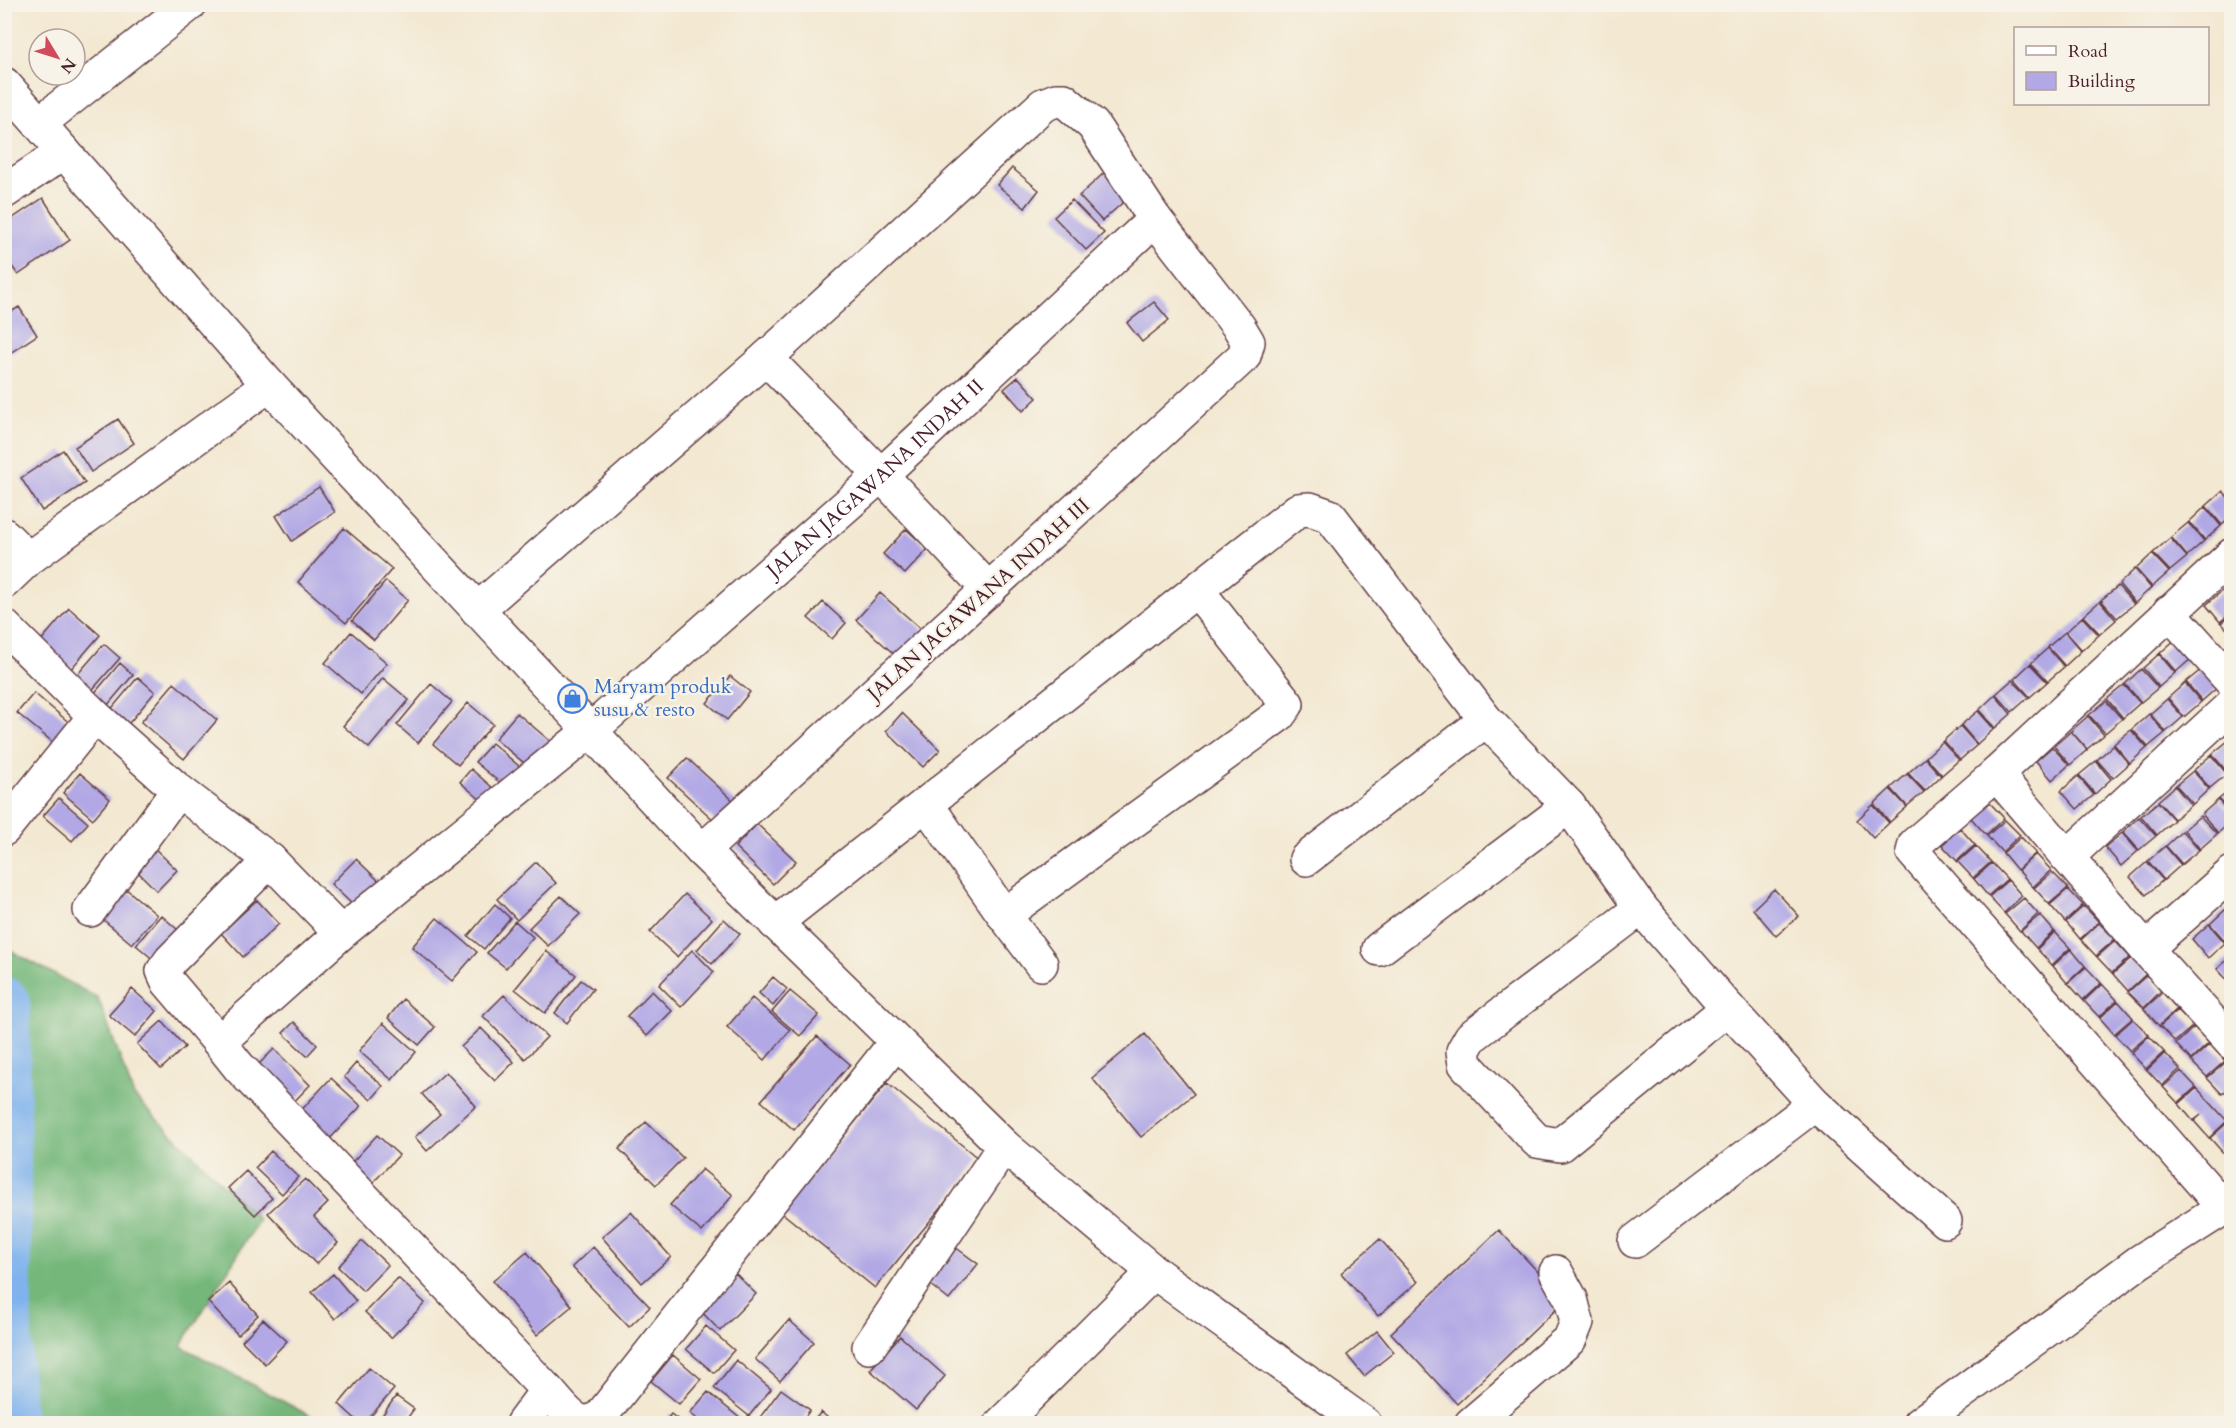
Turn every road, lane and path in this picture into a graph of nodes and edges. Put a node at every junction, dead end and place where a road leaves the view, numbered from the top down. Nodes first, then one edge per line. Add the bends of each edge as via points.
1 (190, 4) edge
2 (4, 84) edge
3 (40, 123) junction
4 (64, 152) junction
5 (4, 192) edge
6 (1155, 219) junction
7 (766, 358) junction
8 (268, 384) junction
9 (881, 475) junction
10 (4, 535) edge
11 (2232, 555) edge
12 (28, 559) junction
13 (4, 582) edge
14 (989, 590) junction
15 (1197, 590) junction
16 (477, 610) junction
17 (2169, 612) junction
18 (4, 626) edge
19 (2232, 682) edge
20 (2232, 705) edge
21 (95, 716) junction
22 (1486, 720) junction
23 (591, 730) junction
24 (1996, 774) junction
25 (178, 790) junction
26 (927, 805) junction
27 (1569, 806) junction
28 (4, 829) edge
29 (702, 852) junction
30 (2067, 857) junction
31 (1306, 859) dead end
32 (270, 860) junction
33 (2232, 873) edge
34 (1641, 908) junction
35 (90, 910) dead end
36 (1004, 915) junction
37 (775, 923) junction
38 (341, 933) junction
39 (1378, 949) dead end
40 (2146, 949) junction
41 (1041, 964) dead end
42 (1728, 1008) junction
43 (2229, 1036) edge
44 (219, 1042) junction
45 (896, 1042) junction
46 (1815, 1104) junction
47 (1004, 1146) junction
48 (2228, 1205) edge
49 (1945, 1221) dead end
50 (1635, 1241) dead end
51 (1154, 1272) junction
52 (1556, 1272) dead end
53 (869, 1347) dead end
54 (547, 1390) junction
55 (522, 1424) edge
56 (1001, 1424) edge
57 (1365, 1424) edge
58 (1471, 1424) edge
59 (1918, 1424) edge

1 - 3 street
2 - 3 street
3 - 4 street
4 - 5 street
4 - 8 street
6 - 7 street via 1093,125 1064,100 1049,102
6 - 9 street, JALAN JAGAWANA INDAH II
6 - 14 street, JALAN JAGAWANA INDAH III via 1239,327 1248,342 1244,356
7 - 9 street
7 - 16 street
8 - 12 street
8 - 16 street
9 - 14 street
9 - 23 street, JALAN JAGAWANA INDAH II
10 - 12 street
11 - 17 street
12 - 13 street
14 - 29 street, JALAN JAGAWANA INDAH III
15 - 22 street via 1298,510 1310,509 1330,516
15 - 26 street
15 - 36 street via 1287,704 1284,710
16 - 23 street
17 - 19 street
17 - 24 street
18 - 21 street
20 - 30 street
21 - 25 street
21 - 28 street
22 - 27 street
22 - 31 street
23 - 29 street
23 - 38 street, JALAN JAGAWANA INDAH II
24 - 30 street
24 - 48 street via 1915,844 1913,852
25 - 32 street
25 - 35 street
26 - 36 street
26 - 37 street
27 - 34 street
27 - 39 street
29 - 37 street
30 - 40 street
32 - 38 street
32 - 44 street via 164,971 168,982
33 - 40 street
34 - 42 street
34 - 42 street via 1471,1037 1463,1051 1465,1064 1537,1141 1560,1145
36 - 41 street
37 - 45 street
38 - 44 street, JALAN JAGAWANA INDAH II
40 - 43 street
42 - 46 street
44 - 54 street
45 - 47 street
45 - 54 street via 600,1417 580,1421
46 - 49 street
46 - 50 street
47 - 51 street
47 - 53 street
48 - 59 street via 2139,1262
51 - 56 street
51 - 57 street
52 - 58 street via 1571,1299 1577,1322 1570,1339
54 - 55 street

